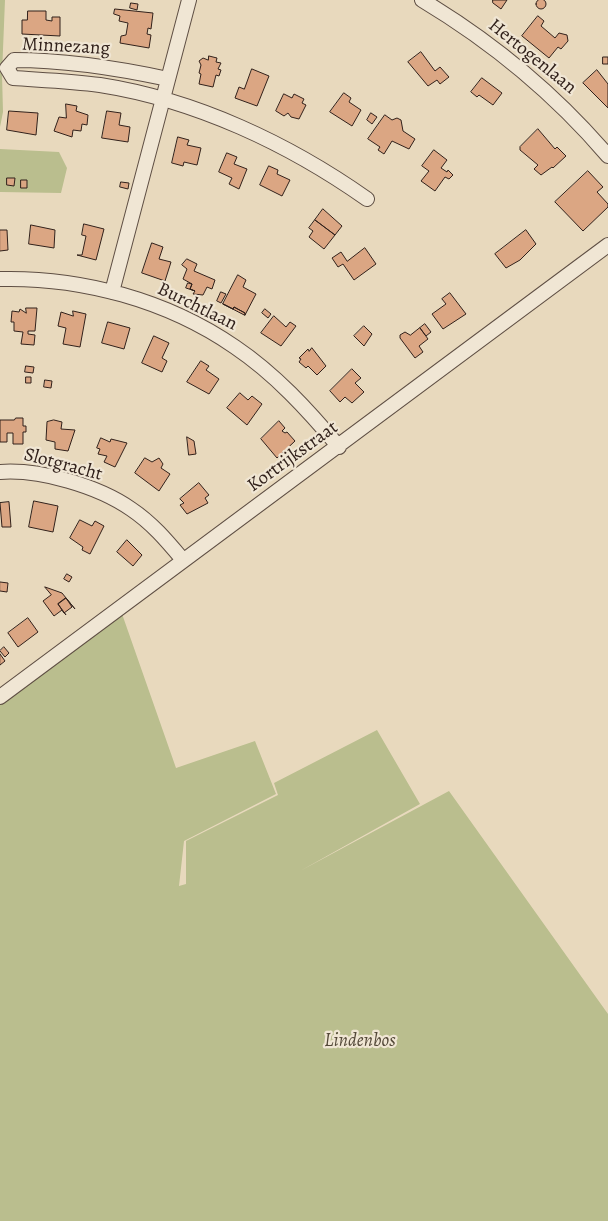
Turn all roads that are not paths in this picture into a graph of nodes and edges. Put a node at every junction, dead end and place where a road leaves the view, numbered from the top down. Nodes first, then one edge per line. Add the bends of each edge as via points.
1 (189, 0) edge
2 (422, 0) edge
3 (168, 79) junction
4 (164, 99) junction
5 (608, 156) edge
6 (368, 199) dead end
7 (608, 245) edge
8 (0, 280) edge
9 (112, 292) junction
10 (339, 447) junction
11 (0, 472) edge
12 (183, 560) junction
13 (0, 697) edge

1 - 3 street
2 - 5 street, Hertogenlaan via 455,20 543,88 579,122
3 - 4 street
3 - 4 street, Minnezang via 105,66 38,60 14,60 7,68 13,78 100,85
4 - 6 street, Minnezang via 260,136 302,157
4 - 9 street
7 - 10 street, Kortrijkstraat
8 - 9 street, Burchtlaan via 69,282
9 - 10 street, Burchtlaan via 158,306 235,347 304,406
10 - 12 street, Kortrijkstraat
11 - 12 street, Slotgracht via 42,475 80,485 131,508 160,532
12 - 13 street, Kortrijkstraat

